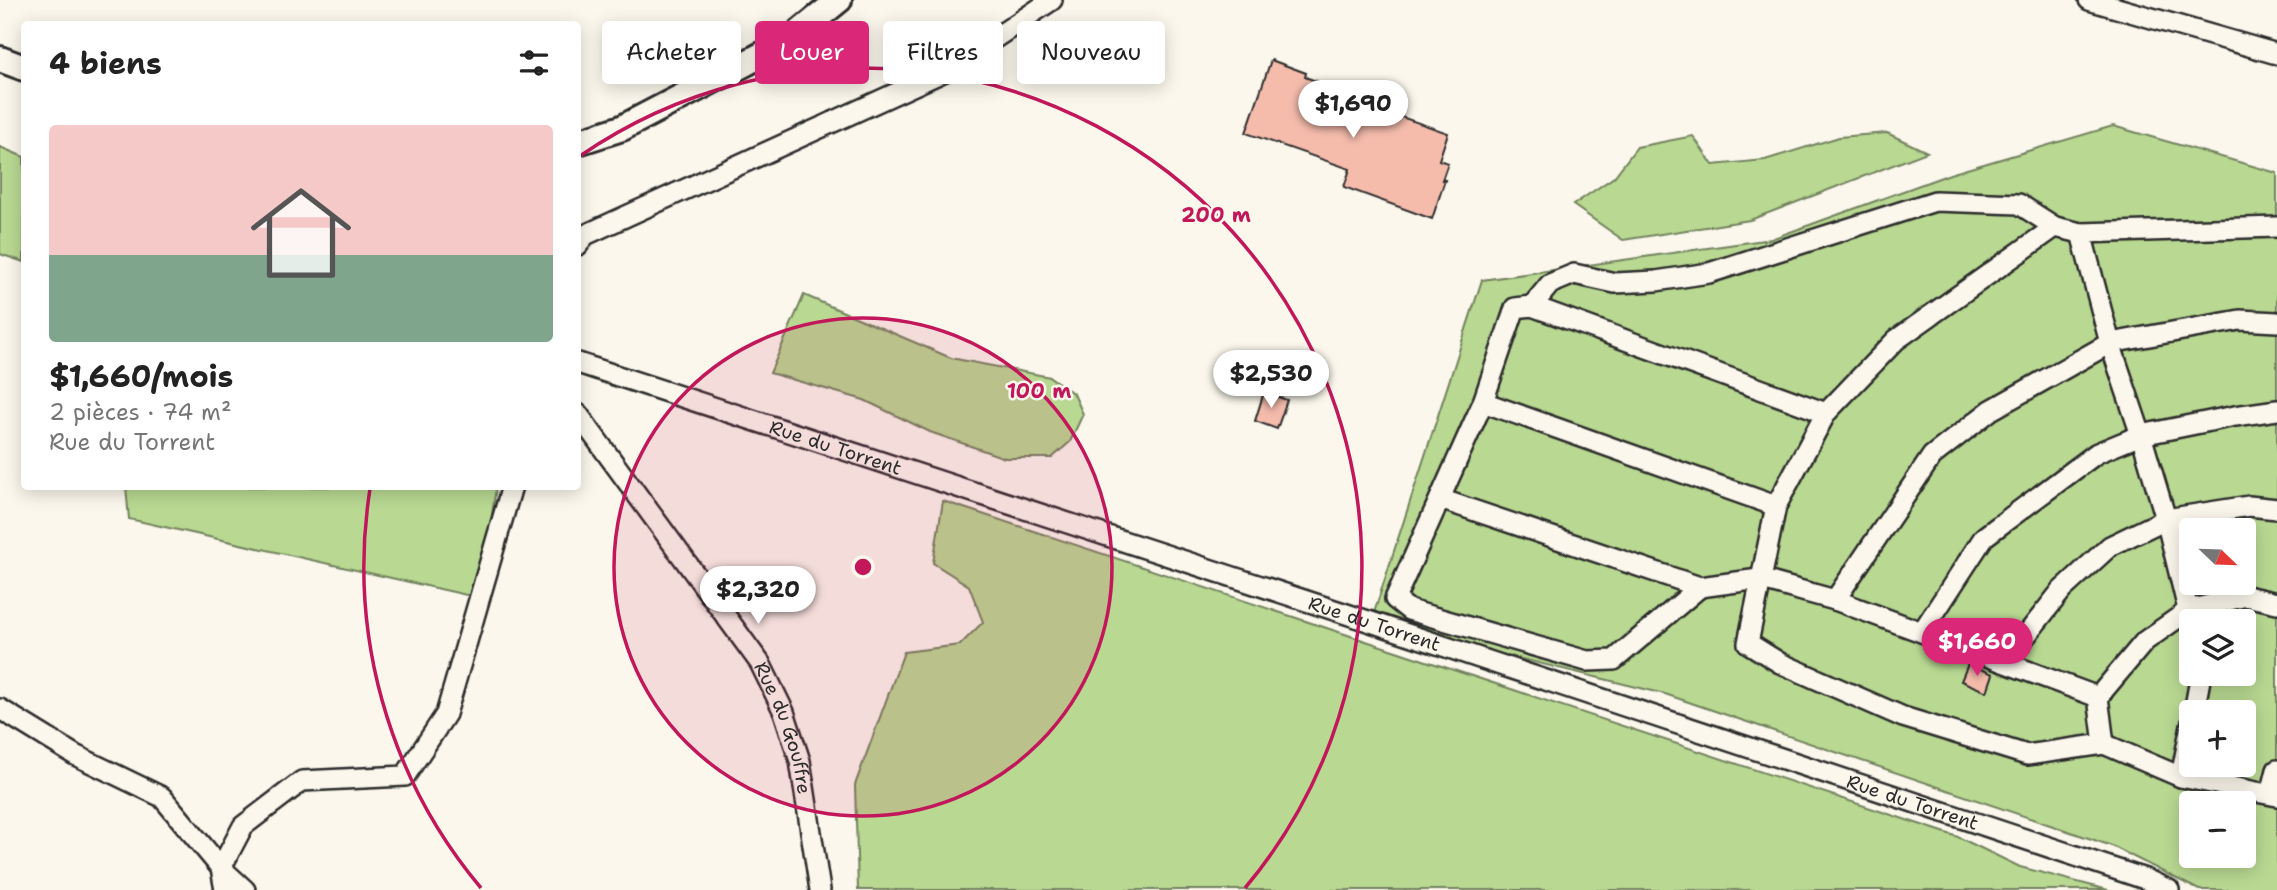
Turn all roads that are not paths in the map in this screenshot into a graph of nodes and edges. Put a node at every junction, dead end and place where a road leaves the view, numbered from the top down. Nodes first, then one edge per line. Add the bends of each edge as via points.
1 (839, 0) edge
2 (1052, 0) edge
3 (2089, 0) edge
4 (2277, 54) edge
5 (0, 59) edge
6 (21, 67) edge
7 (581, 141) edge
8 (2055, 227) junction
9 (2277, 227) edge
10 (2081, 233) junction
11 (581, 241) edge
12 (1532, 306) junction
13 (2277, 322) edge
14 (2110, 343) junction
15 (581, 364) edge
16 (1483, 402) junction
17 (2277, 410) edge
18 (1826, 413) junction
19 (581, 418) edge
20 (2141, 435) junction
21 (511, 490) edge
22 (1440, 499) junction
23 (1776, 506) junction
24 (2277, 509) edge
25 (2166, 519) junction
26 (1759, 579) junction
27 (1700, 587) junction
28 (1835, 600) junction
29 (2277, 603) edge
30 (2188, 609) edge
31 (2210, 609) edge
32 (2179, 622) edge
33 (1922, 632) junction
34 (2005, 662) junction
35 (2098, 697) junction
36 (0, 709) edge
37 (2104, 744) junction
38 (2277, 770) edge
39 (2179, 775) edge
40 (2186, 777) edge
41 (2274, 795) edge
42 (221, 868) junction
43 (225, 890) edge
44 (245, 890) edge
45 (820, 890) edge
46 (2169, 890) edge

1 - 7 main road via 790,40 622,128
2 - 11 street via 947,70
3 - 4 street
5 - 6 main road
8 - 10 street
8 - 12 street via 2019,204 1935,201 1709,274 1615,283 1574,274 1550,284
8 - 18 street via 1896,340
9 - 10 street
10 - 14 street
12 - 16 street via 1515,308
12 - 18 street
13 - 14 street via 2240,320
14 - 20 street
14 - 28 street via 1991,410 1932,456
15 - 46 street, Rue du Torrent via 1411,635
16 - 22 street
16 - 23 street
17 - 20 street
18 - 23 street
19 - 45 street, Rue du Gouffre via 760,663 784,712 800,761
20 - 25 street
20 - 33 street via 2097,453 1984,537
21 - 42 street via 446,714 405,776 302,781 243,826
22 - 27 street
22 - 27 street via 1395,599 1409,610 1587,661 1614,660
23 - 26 street
24 - 25 street via 2249,506
25 - 30 street
25 - 34 street via 2110,546 2062,590
26 - 27 street
26 - 28 street
26 - 37 street via 1748,643 1780,663 1903,717 2027,755
28 - 33 street
29 - 31 street via 2246,596
32 - 35 street via 2145,641
33 - 34 street
34 - 35 street
35 - 37 street
36 - 42 street via 75,755 162,797
37 - 39 street
38 - 41 street
40 - 41 street
42 - 43 street
42 - 44 street

